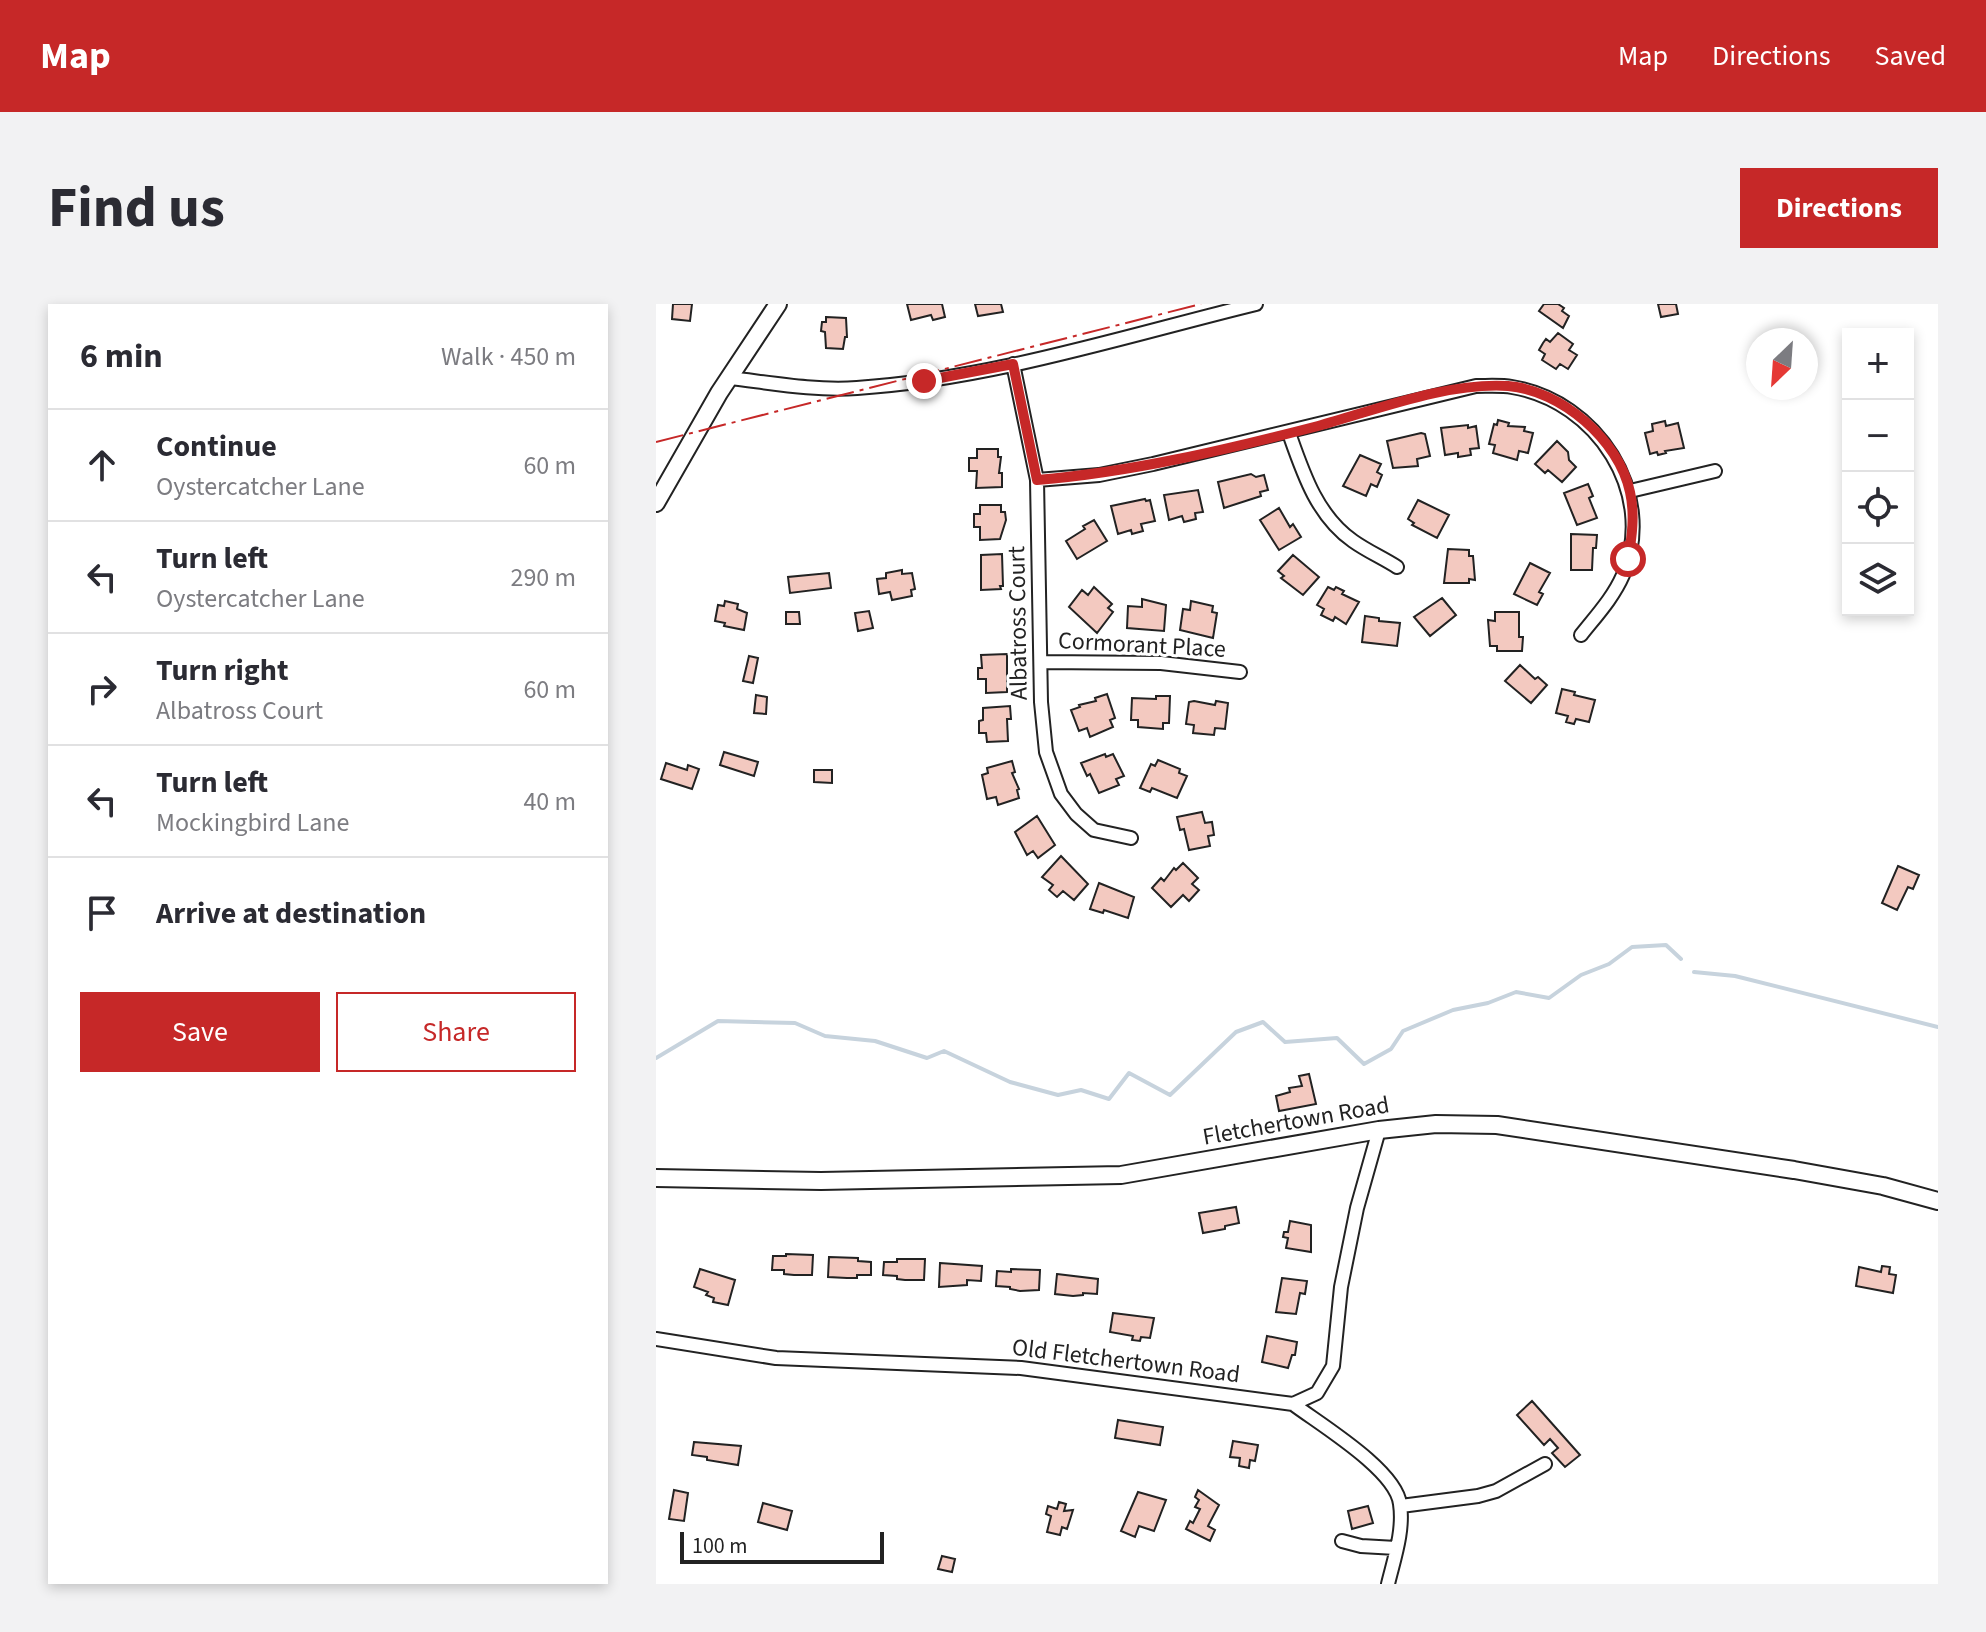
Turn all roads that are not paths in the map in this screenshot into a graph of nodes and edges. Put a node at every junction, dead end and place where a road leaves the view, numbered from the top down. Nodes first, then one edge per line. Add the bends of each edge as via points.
1 (778, 304) edge
2 (1256, 304) edge
3 (1013, 364) junction
4 (730, 378) junction
5 (1289, 433) junction
6 (1715, 471) dead end
7 (1037, 480) junction
8 (1630, 491) junction
9 (656, 503) edge
10 (1397, 567) dead end
11 (1581, 635) dead end
12 (1042, 662) junction
13 (1240, 672) dead end
14 (1131, 838) dead end
15 (1379, 1130) junction
16 (656, 1178) edge
17 (1938, 1201) edge
18 (656, 1339) edge
19 (1293, 1404) junction
20 (1545, 1464) dead end
21 (1401, 1506) junction
22 (1342, 1541) dead end
23 (1396, 1548) junction
24 (1388, 1584) edge

1 - 4 street
2 - 3 street
3 - 4 street via 856,389
3 - 7 street, Albatross Court
4 - 9 street
5 - 7 street via 1099,475
5 - 8 street via 1438,394 1511,386 1539,394 1584,421 1619,465
5 - 10 street via 1307,486 1323,510 1351,540
6 - 8 street
7 - 12 street, Albatross Court
8 - 11 street via 1632,538 1623,576
12 - 13 street, Cormorant Place via 1161,663
12 - 14 street, Albatross Court via 1046,752 1061,794 1094,830
15 - 16 street, Fletchertown Road via 1121,1175 821,1181
15 - 17 street, Fletchertown Road via 1497,1125 1794,1170
15 - 19 street via 1341,1287 1333,1366 1317,1393
18 - 19 street, Old Fletchertown Road via 776,1358 1021,1368
19 - 21 street via 1389,1480
20 - 21 street via 1487,1494
21 - 23 street
22 - 23 street
23 - 24 street

